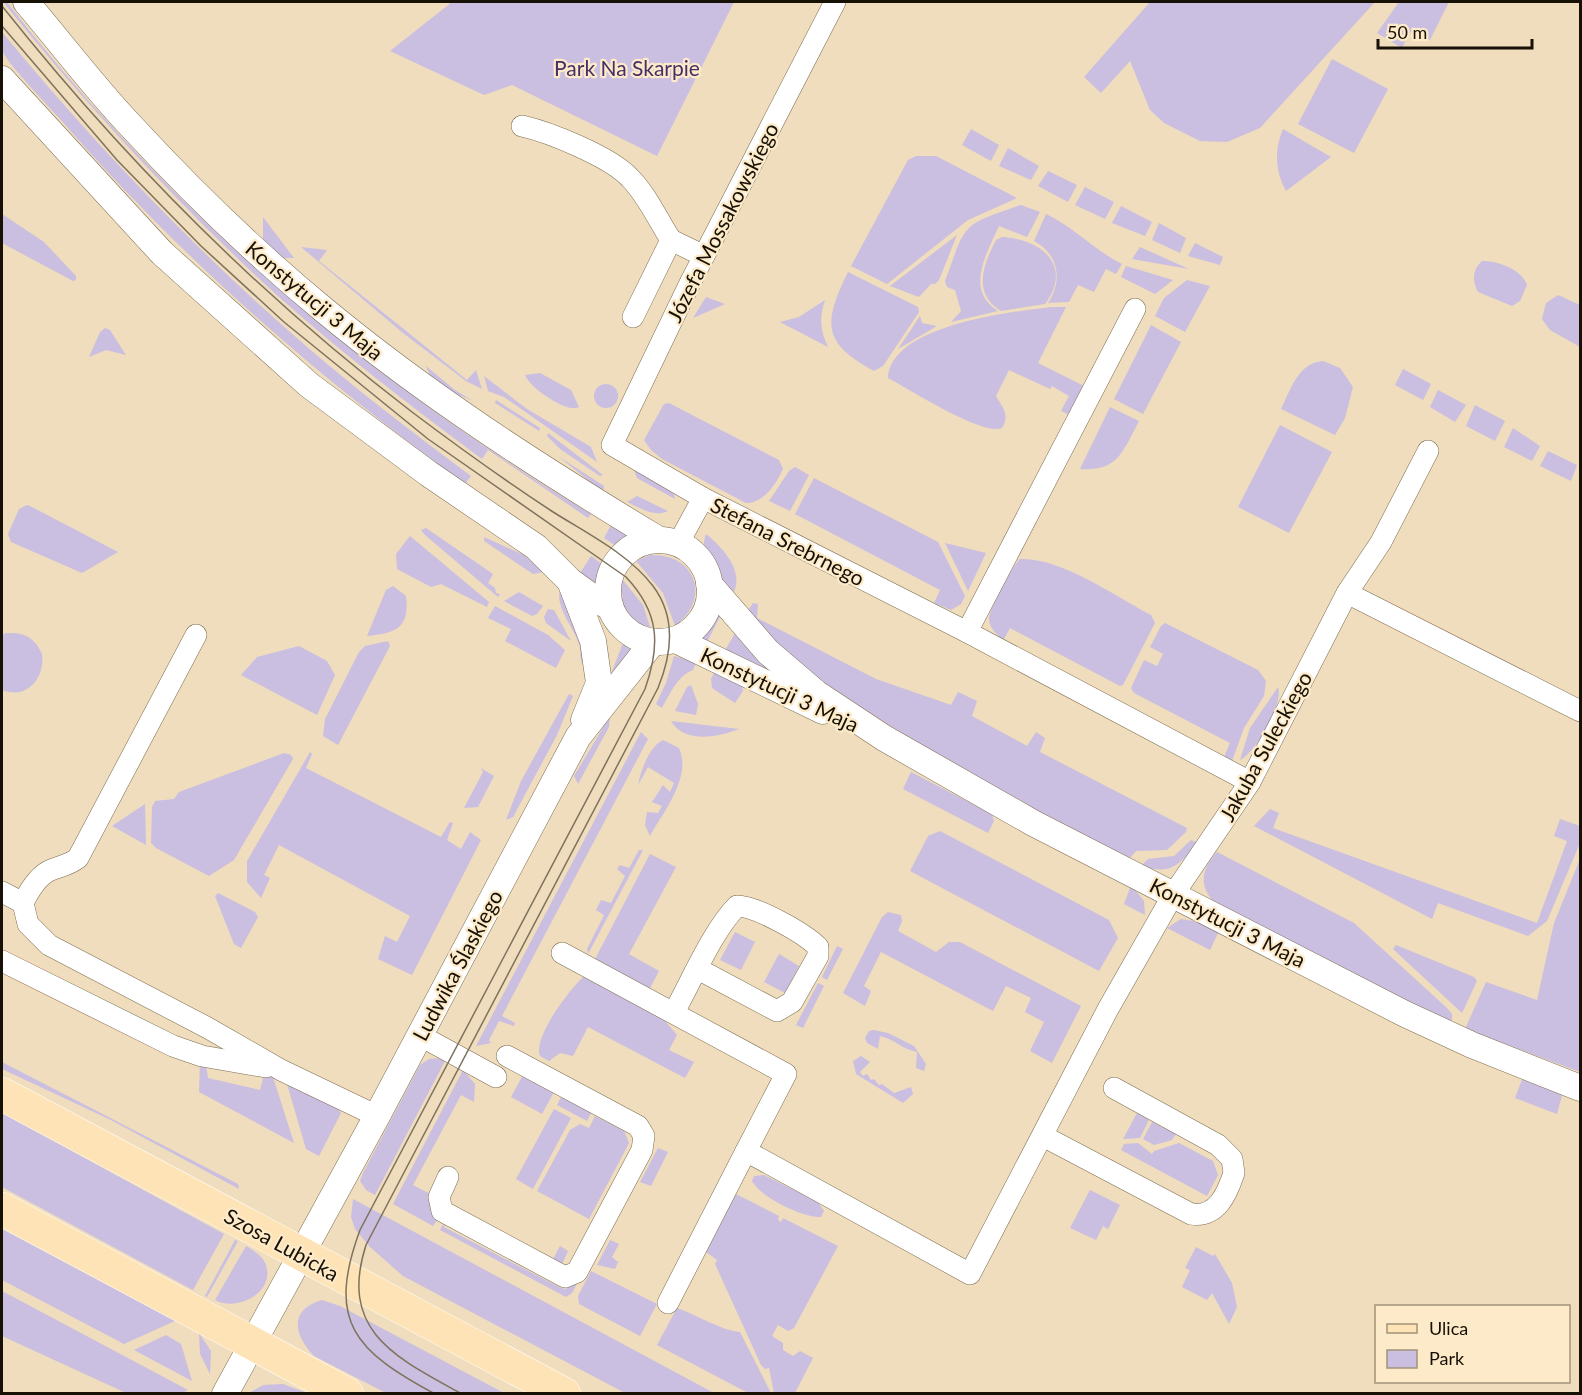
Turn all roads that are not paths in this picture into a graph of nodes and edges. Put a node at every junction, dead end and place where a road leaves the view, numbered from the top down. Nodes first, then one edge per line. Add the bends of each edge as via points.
1 (26, 2) edge
2 (835, 2) edge
3 (2, 79) edge
4 (522, 126) dead end
5 (671, 240) junction
6 (704, 256) junction
7 (1135, 309) dead end
8 (633, 317) dead end
9 (612, 445) joint
10 (1428, 451) dead end
11 (703, 498) junction
12 (667, 541) junction
13 (570, 581) junction
14 (710, 584) junction
15 (1347, 593) junction
16 (609, 606) junction
17 (623, 628) junction
18 (967, 632) junction
19 (196, 635) dead end
20 (665, 641) junction
21 (598, 683) junction
22 (1581, 711) edge
23 (578, 737) junction
24 (884, 738) junction
25 (1250, 782) junction
26 (2, 892) edge
27 (1173, 895) junction
28 (23, 903) junction
29 (562, 953) dead end
30 (2, 961) edge
31 (698, 969) junction
32 (674, 1012) junction
33 (419, 1035) junction
34 (507, 1056) dead end
35 (281, 1070) junction
36 (496, 1077) dead end
37 (1114, 1088) dead end
38 (1581, 1088) edge
39 (2, 1094) edge
40 (377, 1116) junction
41 (1043, 1136) junction
42 (746, 1151) junction
43 (448, 1177) dead end
44 (2, 1209) edge
45 (300, 1255) junction
46 (668, 1303) dead end
47 (252, 1343) junction
48 (225, 1394) edge
49 (347, 1394) edge
50 (564, 1394) edge

1 - 12 street, Konstytucji 3 Maja via 130,125 250,246 322,309 447,406 541,468
2 - 6 street, Józefa Mossakowskiego
3 - 13 street via 162,253 223,310 309,385 536,547
4 - 5 street via 545,131 630,177
5 - 6 street
5 - 8 street
6 - 9 street, Józefa Mossakowskiego
7 - 18 street
9 - 11 street, Stefana Srebrnego
10 - 15 street, Jakuba Suleckiego via 1381,542
11 - 12 street
11 - 18 street, Stefana Srebrnego
12 - 14 street via 698,558
12 - 16 street via 631,547 618,558 609,581
13 - 16 street
13 - 21 street via 593,641
14 - 20 street via 704,615 694,628
14 - 24 street, Konstytucji 3 Maja via 768,652 816,693
15 - 22 street
15 - 25 street, Jakuba Suleckiego
16 - 17 street
17 - 20 street via 642,640
17 - 21 street
18 - 25 street, Stefana Srebrnego
19 - 28 street via 78,858 45,873
20 - 23 street, Ludwika Ślaskiego
20 - 24 street, Konstytucji 3 Maja
21 - 23 street
23 - 33 street, Ludwika Ślaskiego
24 - 27 street, Konstytucji 3 Maja via 1033,823
25 - 27 street, Jakuba Suleckiego
26 - 28 street
27 - 38 street, Konstytucji 3 Maja via 1405,1014
27 - 41 street, Jakuba Suleckiego via 1108,1009
28 - 35 street via 28,924 50,945
29 - 32 street
30 - 35 street via 173,1046 202,1056
31 - 31 street via 737,906 798,932 818,947 818,956 792,1002 783,1010 759,1003
31 - 32 street
32 - 42 street via 786,1074
33 - 36 street
33 - 40 street, Ludwika Ślaskiego
34 - 43 street via 633,1122 642,1131 642,1150 577,1272 566,1277 442,1211 439,1197
35 - 40 street
37 - 41 street via 1226,1152 1232,1159 1234,1173 1220,1204 1199,1215 1191,1214
39 - 45 main road, Szosa Lubicka
40 - 45 street, Ludwika Ślaskiego
41 - 42 street, Jakuba Suleckiego via 976,1278
42 - 46 street
44 - 47 main road
45 - 47 street, Ludwika Ślaskiego
45 - 50 main road, Szosa Lubicka
47 - 48 street, Ludwika Ślaskiego
47 - 49 main road

